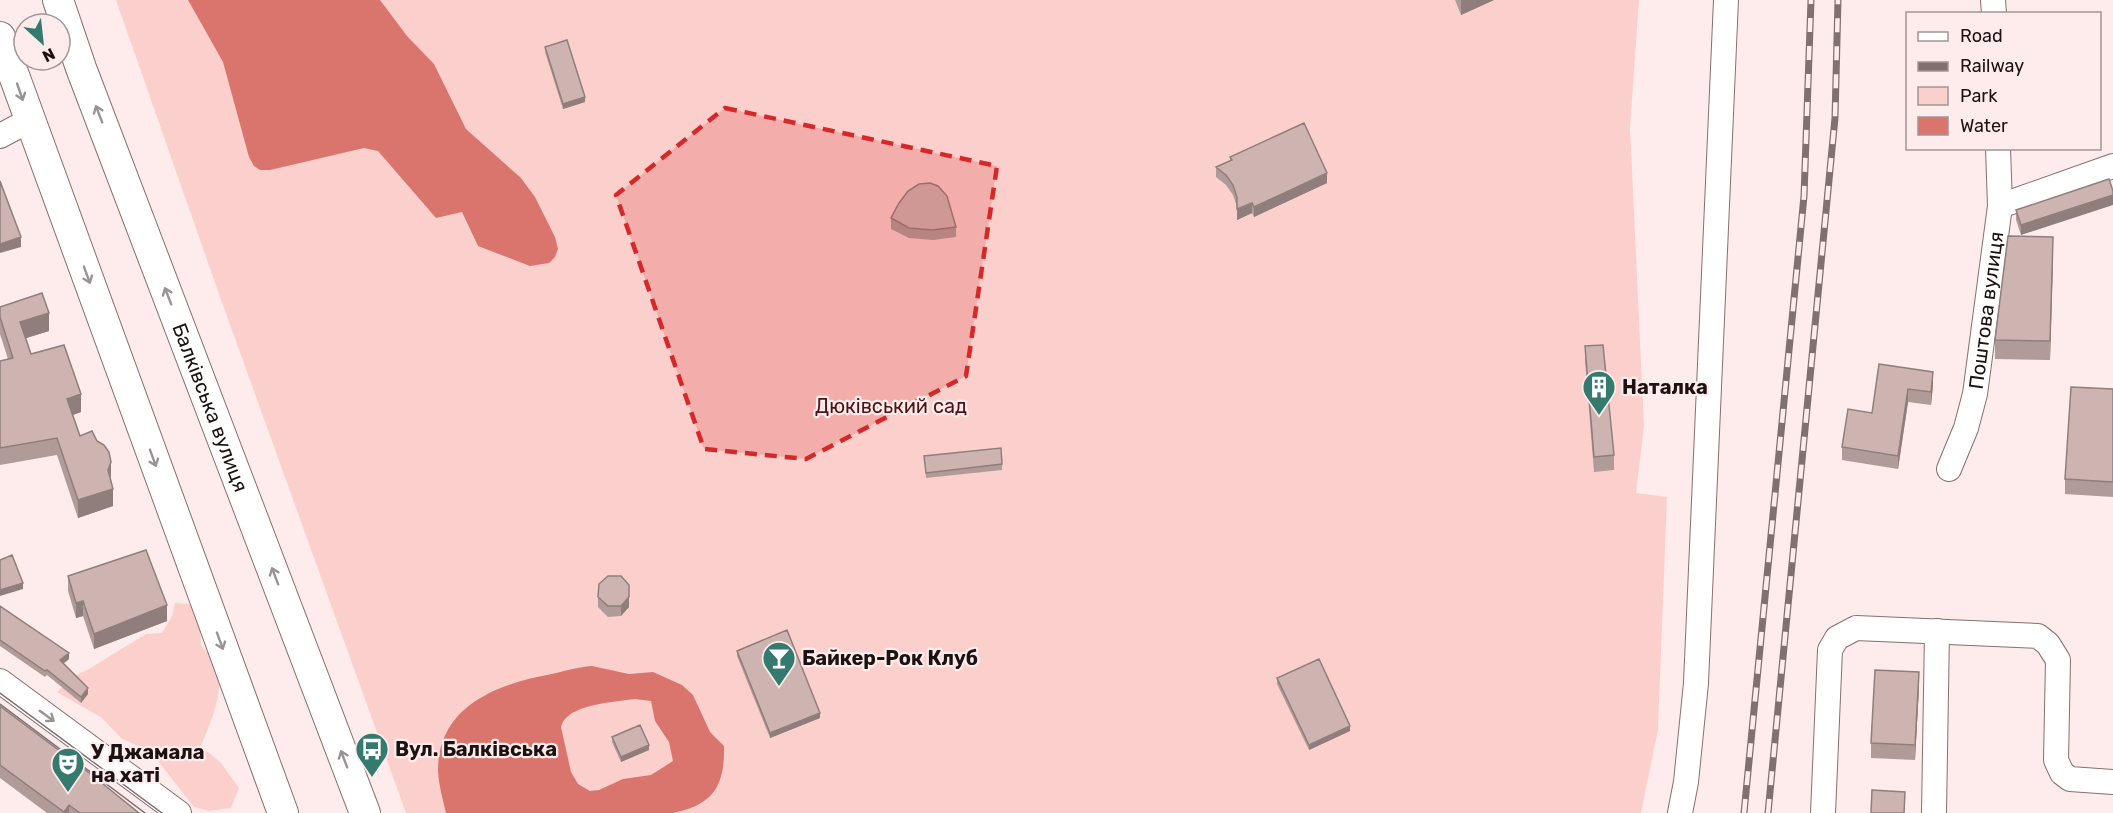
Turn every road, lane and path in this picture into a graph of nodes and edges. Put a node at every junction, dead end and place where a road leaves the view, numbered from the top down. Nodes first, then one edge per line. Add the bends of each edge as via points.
1 (58, 0) edge
2 (1726, 0) edge
3 (0, 37) edge
4 (30, 120) junction
5 (0, 136) edge
6 (1998, 150) edge
7 (2113, 166) edge
8 (2000, 206) junction
9 (1949, 470) dead end
10 (1937, 631) junction
11 (0, 681) edge
12 (2113, 782) edge
13 (355, 808) edge
14 (179, 813) edge
15 (283, 813) edge
16 (1680, 813) edge
17 (1823, 813) edge
18 (1934, 813) edge

13 -> 1 main road, Балківська вулиця
2 - 16 street via 1696,682
3 -> 4 main road
4 - 5 street
4 -> 15 main road
6 - 8 street, Поштова вулиця
7 - 8 street
8 - 9 street, Поштова вулиця via 1975,394
10 - 12 street via 2038,636 2048,644 2058,660 2056,760 2062,773 2070,779
10 - 17 street via 1856,628 1837,638 1830,650
10 - 18 street
11 -> 14 street

